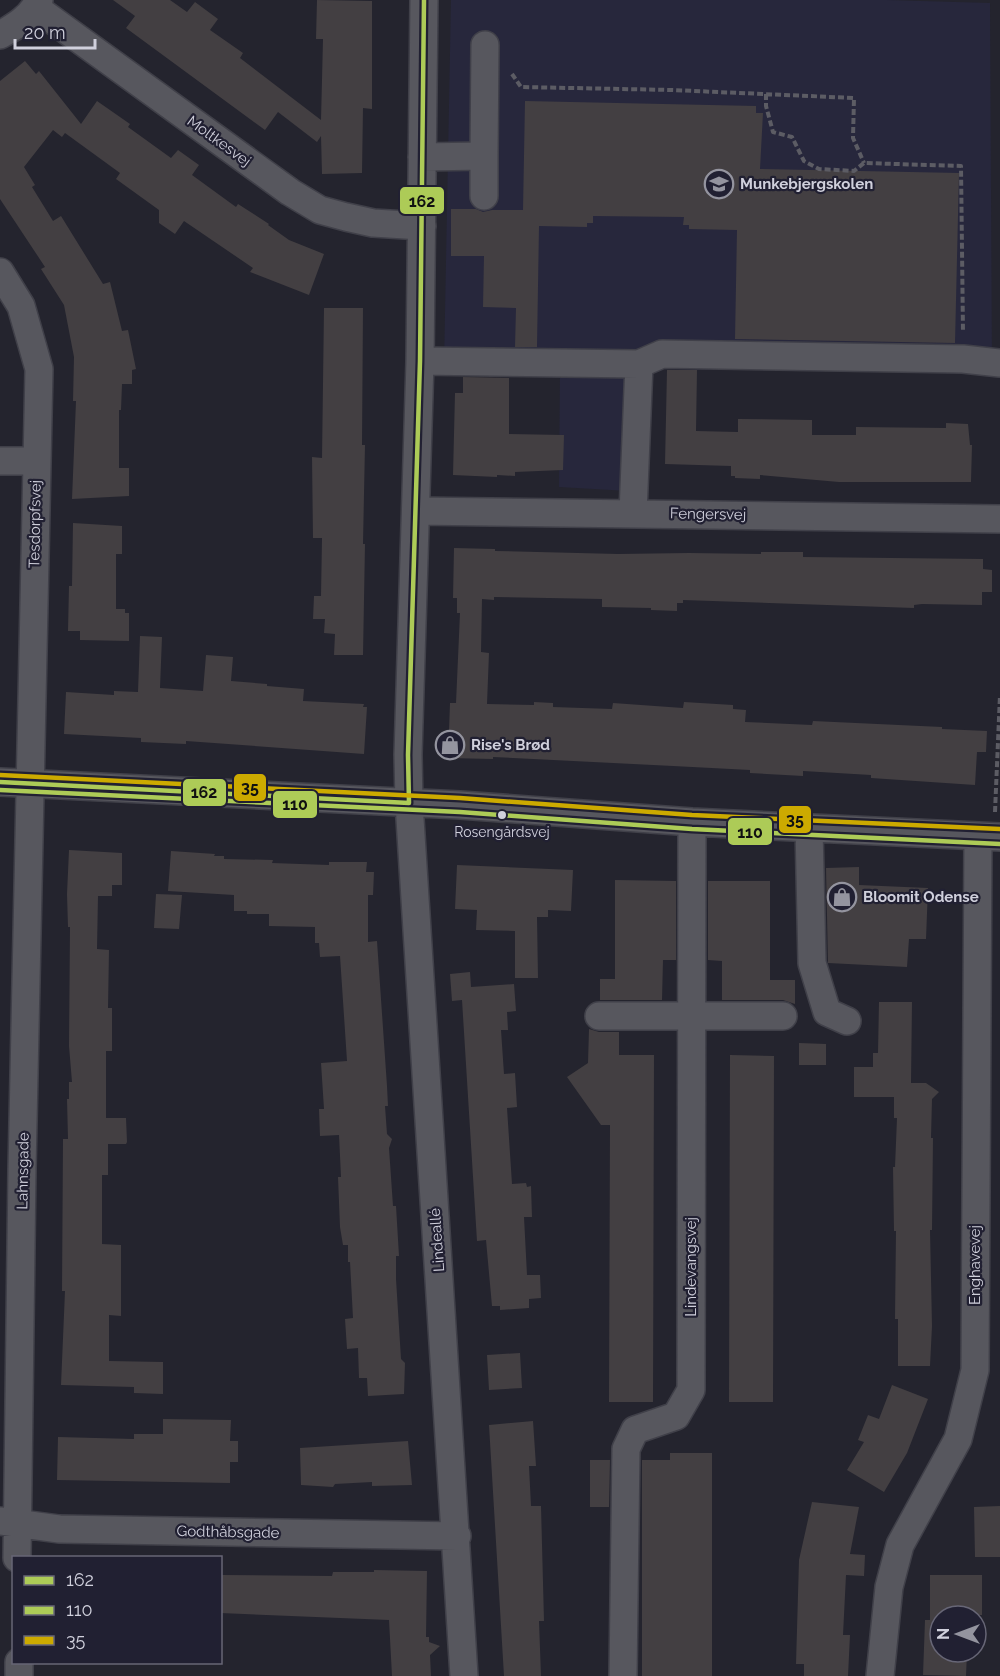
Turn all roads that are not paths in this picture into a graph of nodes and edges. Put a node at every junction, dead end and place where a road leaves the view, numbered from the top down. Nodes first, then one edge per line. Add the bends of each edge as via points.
1 (424, 0) edge
2 (38, 4) edge
3 (0, 35) edge
4 (485, 58) road end
5 (484, 156) junction
6 (422, 157) junction
7 (484, 196) dead end
8 (422, 226) junction
9 (0, 272) edge
10 (420, 361) junction
11 (1000, 363) edge
12 (639, 364) junction
13 (0, 460) edge
14 (36, 461) junction
15 (416, 511) junction
16 (633, 513) junction
17 (1000, 519) edge
18 (0, 782) edge
19 (31, 784) junction
20 (409, 803) junction
21 (692, 822) junction
22 (809, 828) junction
23 (991, 836) edge
24 (599, 1016) dead end
25 (692, 1016) junction
26 (783, 1016) dead end
27 (847, 1021) dead end
28 (9, 1522) edge
29 (457, 1536) junction
30 (17, 1556) edge
31 (464, 1676) edge
32 (623, 1676) edge
33 (880, 1676) edge

1 - 6 street
2 - 3 street via 23,21
2 - 8 street, Moltkesvej via 290,192 320,210 373,224
4 - 5 street
5 - 6 street
5 - 7 street
6 - 8 street
8 - 10 street
9 - 14 street, Tesdorpfsvej via 21,306 39,369
10 - 12 street
10 - 15 street
11 - 12 street via 963,359 662,354
12 - 16 street
13 - 14 street
14 - 19 street, Tesdorpfsvej
15 - 16 street, Fengersvej
15 - 20 street
16 - 17 street, Fengersvej
18 - 19 street
19 - 20 street
19 - 28 street, Lahnsgade
20 - 21 street
20 - 29 street, Lindeallé
21 - 22 street
21 - 25 street, Lindevangsvej
22 - 23 street
22 - 27 street via 812,963 827,1012
23 - 33 street, Enghavevej via 975,1370 958,1438 900,1545 889,1587
24 - 25 street
25 - 26 street
25 - 32 street, Lindevangsvej via 691,1390 676,1416 635,1431 626,1449
28 - 29 street, Godthåbsgade via 59,1529
28 - 30 street, Lahnsgade
29 - 31 street, Lindeallé

